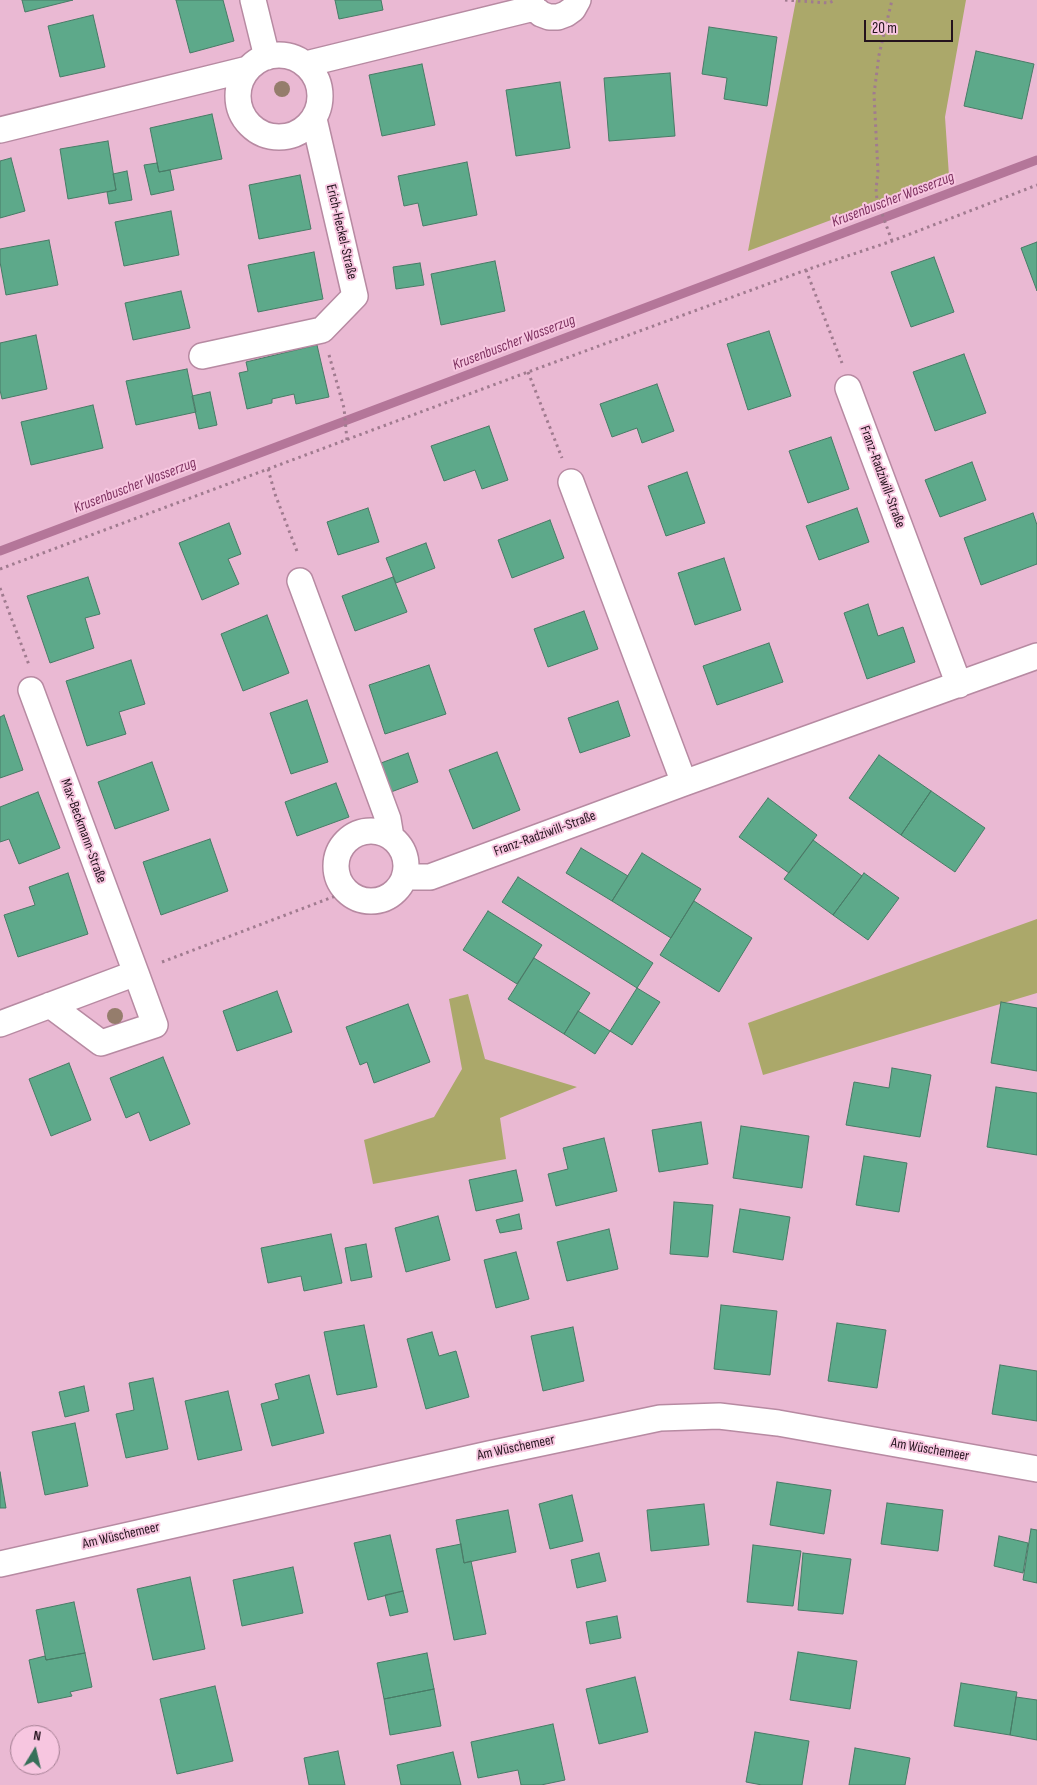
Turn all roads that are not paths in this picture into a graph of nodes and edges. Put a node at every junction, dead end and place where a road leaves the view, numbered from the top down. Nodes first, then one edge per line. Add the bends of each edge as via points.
1 (252, 0) edge
2 (578, 0) edge
3 (532, 4) edge
4 (258, 63) junction
5 (306, 64) junction
6 (314, 119) junction
7 (0, 130) edge
8 (202, 356) dead end
9 (848, 388) road end
10 (571, 482) road end
11 (300, 581) road end
12 (1037, 656) edge
13 (959, 685) junction
14 (31, 690) road end
15 (684, 783) junction
16 (390, 837) junction
17 (405, 876) junction
18 (136, 973) junction
19 (50, 1005) junction
20 (0, 1024) edge
21 (1037, 1469) edge
22 (0, 1564) edge

1 - 4 street
2 - 3 street via 573,9 558,17 541,14
3 - 5 street
4 - 5 street via 272,55 284,55
4 - 6 street via 242,77 238,90 238,104 252,128 278,138 292,136
4 - 7 street
5 - 6 street, Erich-Heckel-Straße via 314,73 321,96
6 - 8 street, Erich-Heckel-Straße via 356,296 322,330
9 - 13 street, Franz-Radziwill-Straße
10 - 15 street
11 - 16 street via 388,819
12 - 13 street, Franz-Radziwill-Straße
13 - 15 street, Franz-Radziwill-Straße
14 - 18 street, Max-Beckmann-Straße
15 - 17 street, Franz-Radziwill-Straße via 430,877
16 - 17 street via 404,855
16 - 17 street via 370,831 349,839 336,858 338,882 356,899 379,901 391,896
18 - 19 street
18 - 19 street, Max-Beckmann-Straße via 155,1025 101,1043
19 - 20 street
21 - 22 street, Am Wüschemeer via 778,1422 719,1416 660,1418

